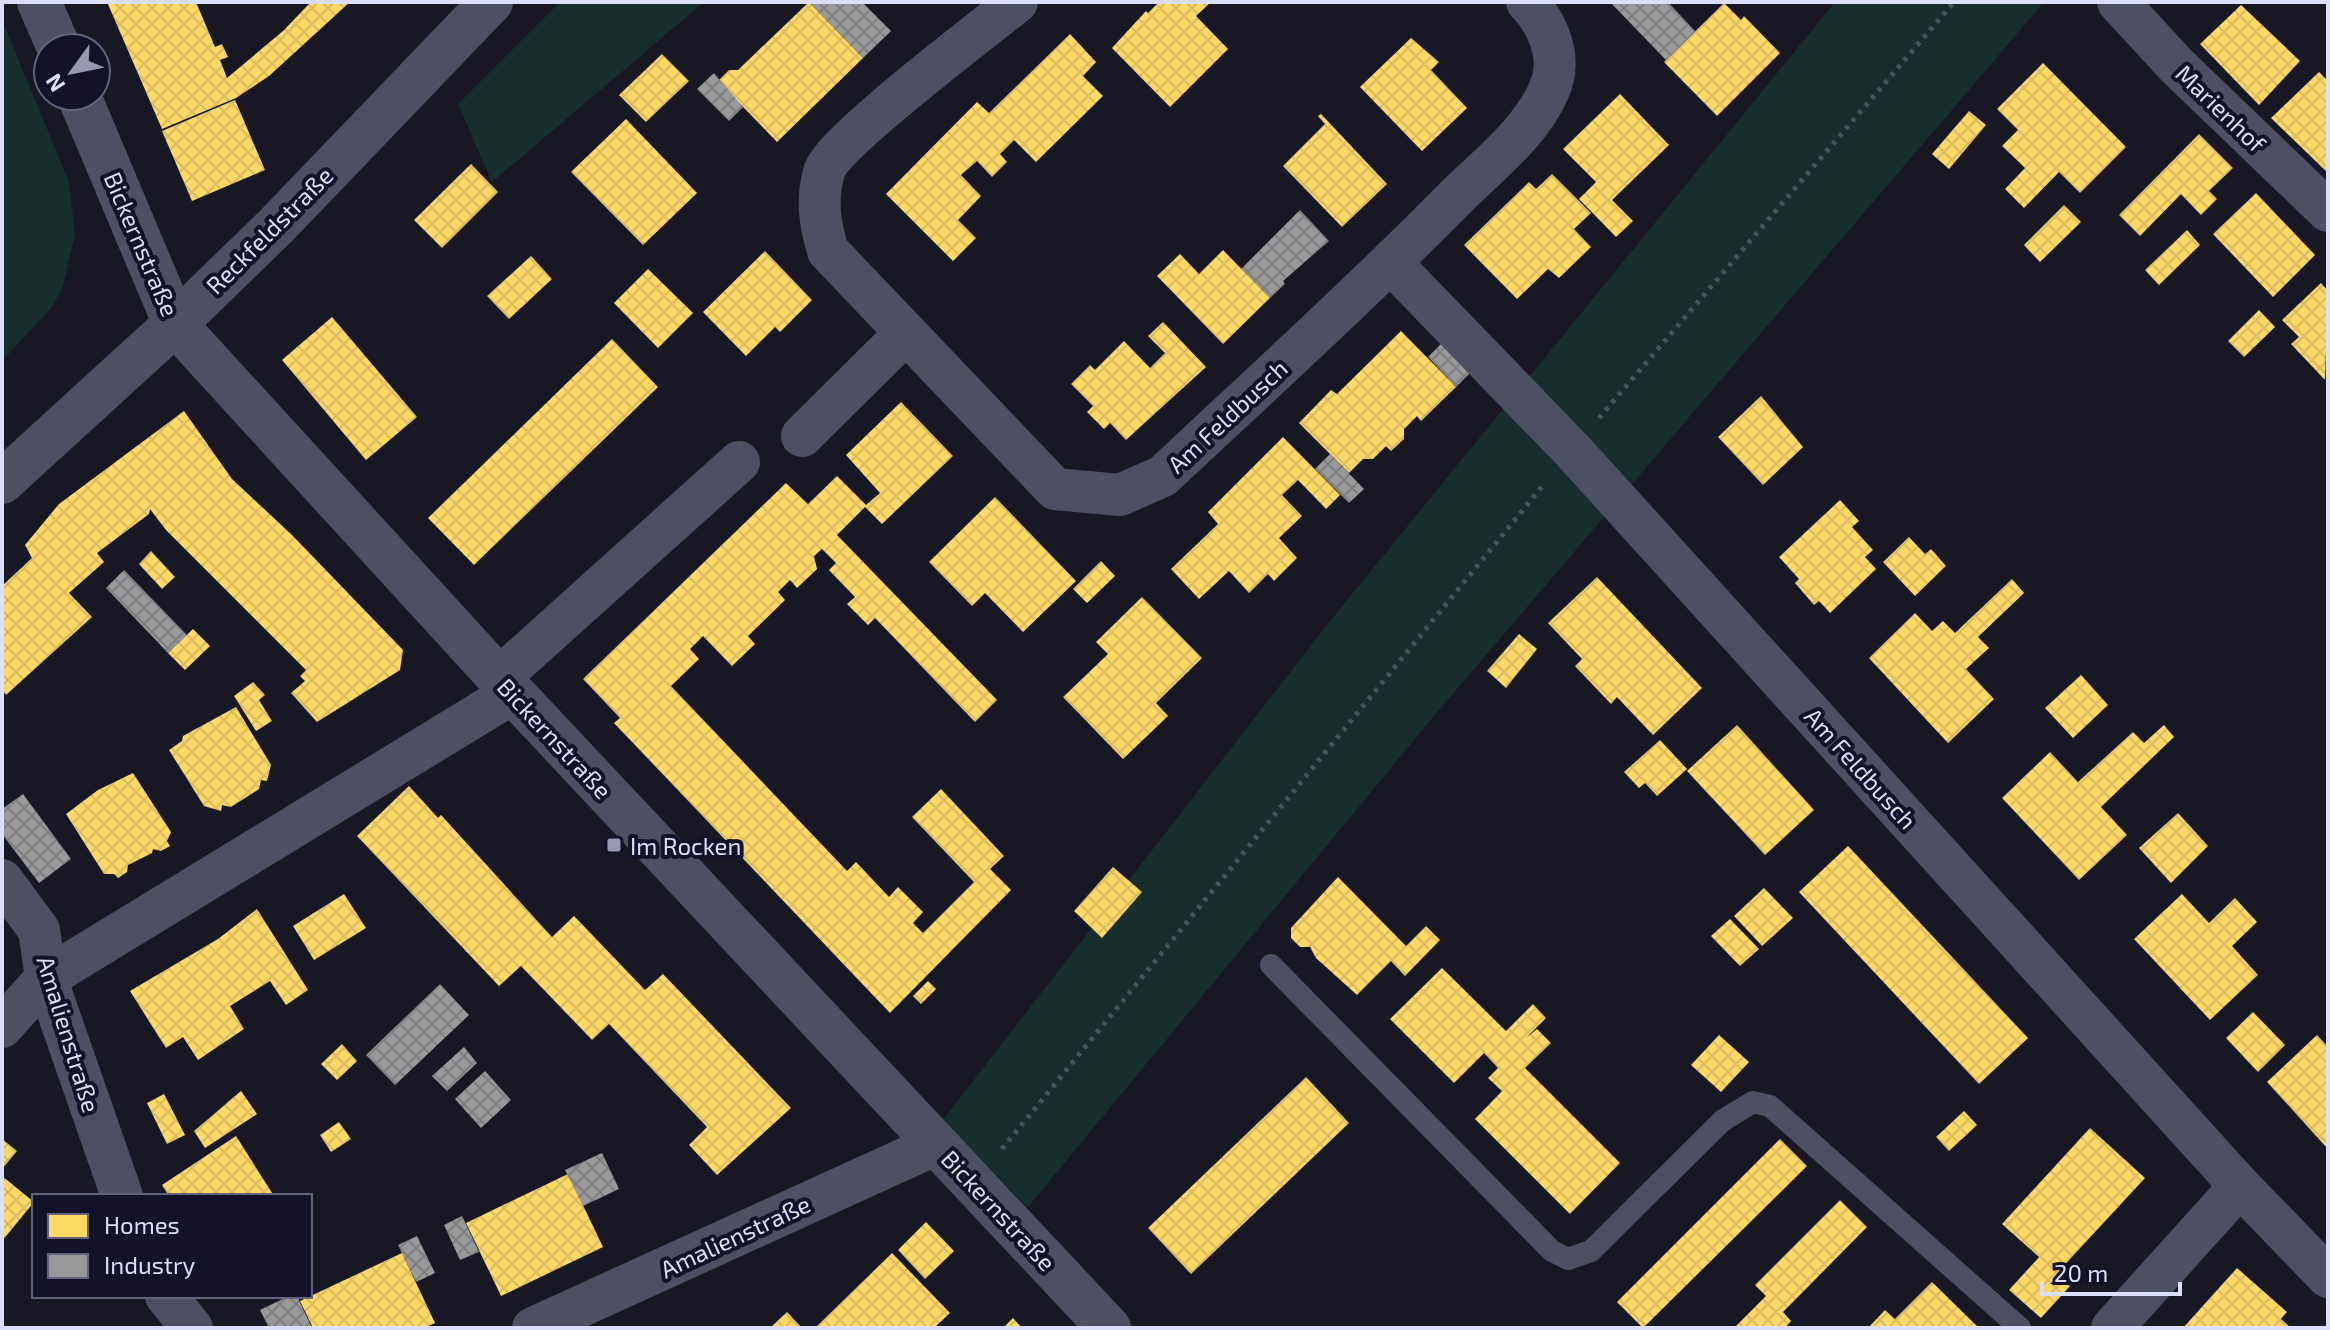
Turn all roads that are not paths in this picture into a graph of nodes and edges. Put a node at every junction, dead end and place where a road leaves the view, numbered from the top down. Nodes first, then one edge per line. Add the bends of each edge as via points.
1 (39, 2) edge
2 (491, 2) edge
3 (1017, 2) edge
4 (1527, 2) edge
5 (2118, 2) edge
6 (52, 32) edge
7 (86, 112) edge
8 (2328, 211) edge
9 (1391, 263) junction
10 (175, 324) junction
11 (905, 334) junction
12 (802, 436) dead end
13 (739, 462) dead end
14 (2, 482) edge
15 (506, 685) junction
16 (2, 880) edge
17 (1271, 965) dead end
18 (46, 978) junction
19 (2, 1027) edge
20 (937, 1144) junction
21 (2240, 1186) junction
22 (121, 1194) edge
23 (2328, 1277) edge
24 (168, 1298) edge
25 (192, 1328) edge
26 (533, 1328) edge
27 (1109, 1328) edge
28 (2020, 1328) edge
29 (2112, 1328) edge

1 - 6 street
2 - 10 street, Reckfeldstraße
3 - 11 street, Am Feldbusch via 850,138 824,169 818,218 828,251
4 - 9 street, Am Feldbusch via 1556,51 1550,89 1523,129
5 - 8 street, Marienhof
7 - 10 street, Bickernstraße
9 - 11 street, Am Feldbusch via 1163,476 1120,495 1055,489
9 - 21 street, Am Feldbusch via 1572,450
10 - 14 street, Reckfeldstraße
10 - 15 street, Bickernstraße
11 - 12 street
13 - 15 street
15 - 18 street
15 - 20 street, Bickernstraße
16 - 18 street, Amalienstraße via 39,930
17 - 28 lane via 1552,1251 1568,1259 1591,1251 1722,1121 1753,1102 1770,1106
18 - 19 street
18 - 22 street, Amalienstraße
20 - 26 street, Amalienstraße
20 - 27 street, Bickernstraße
21 - 23 street, Am Feldbusch
21 - 29 street
24 - 25 street

